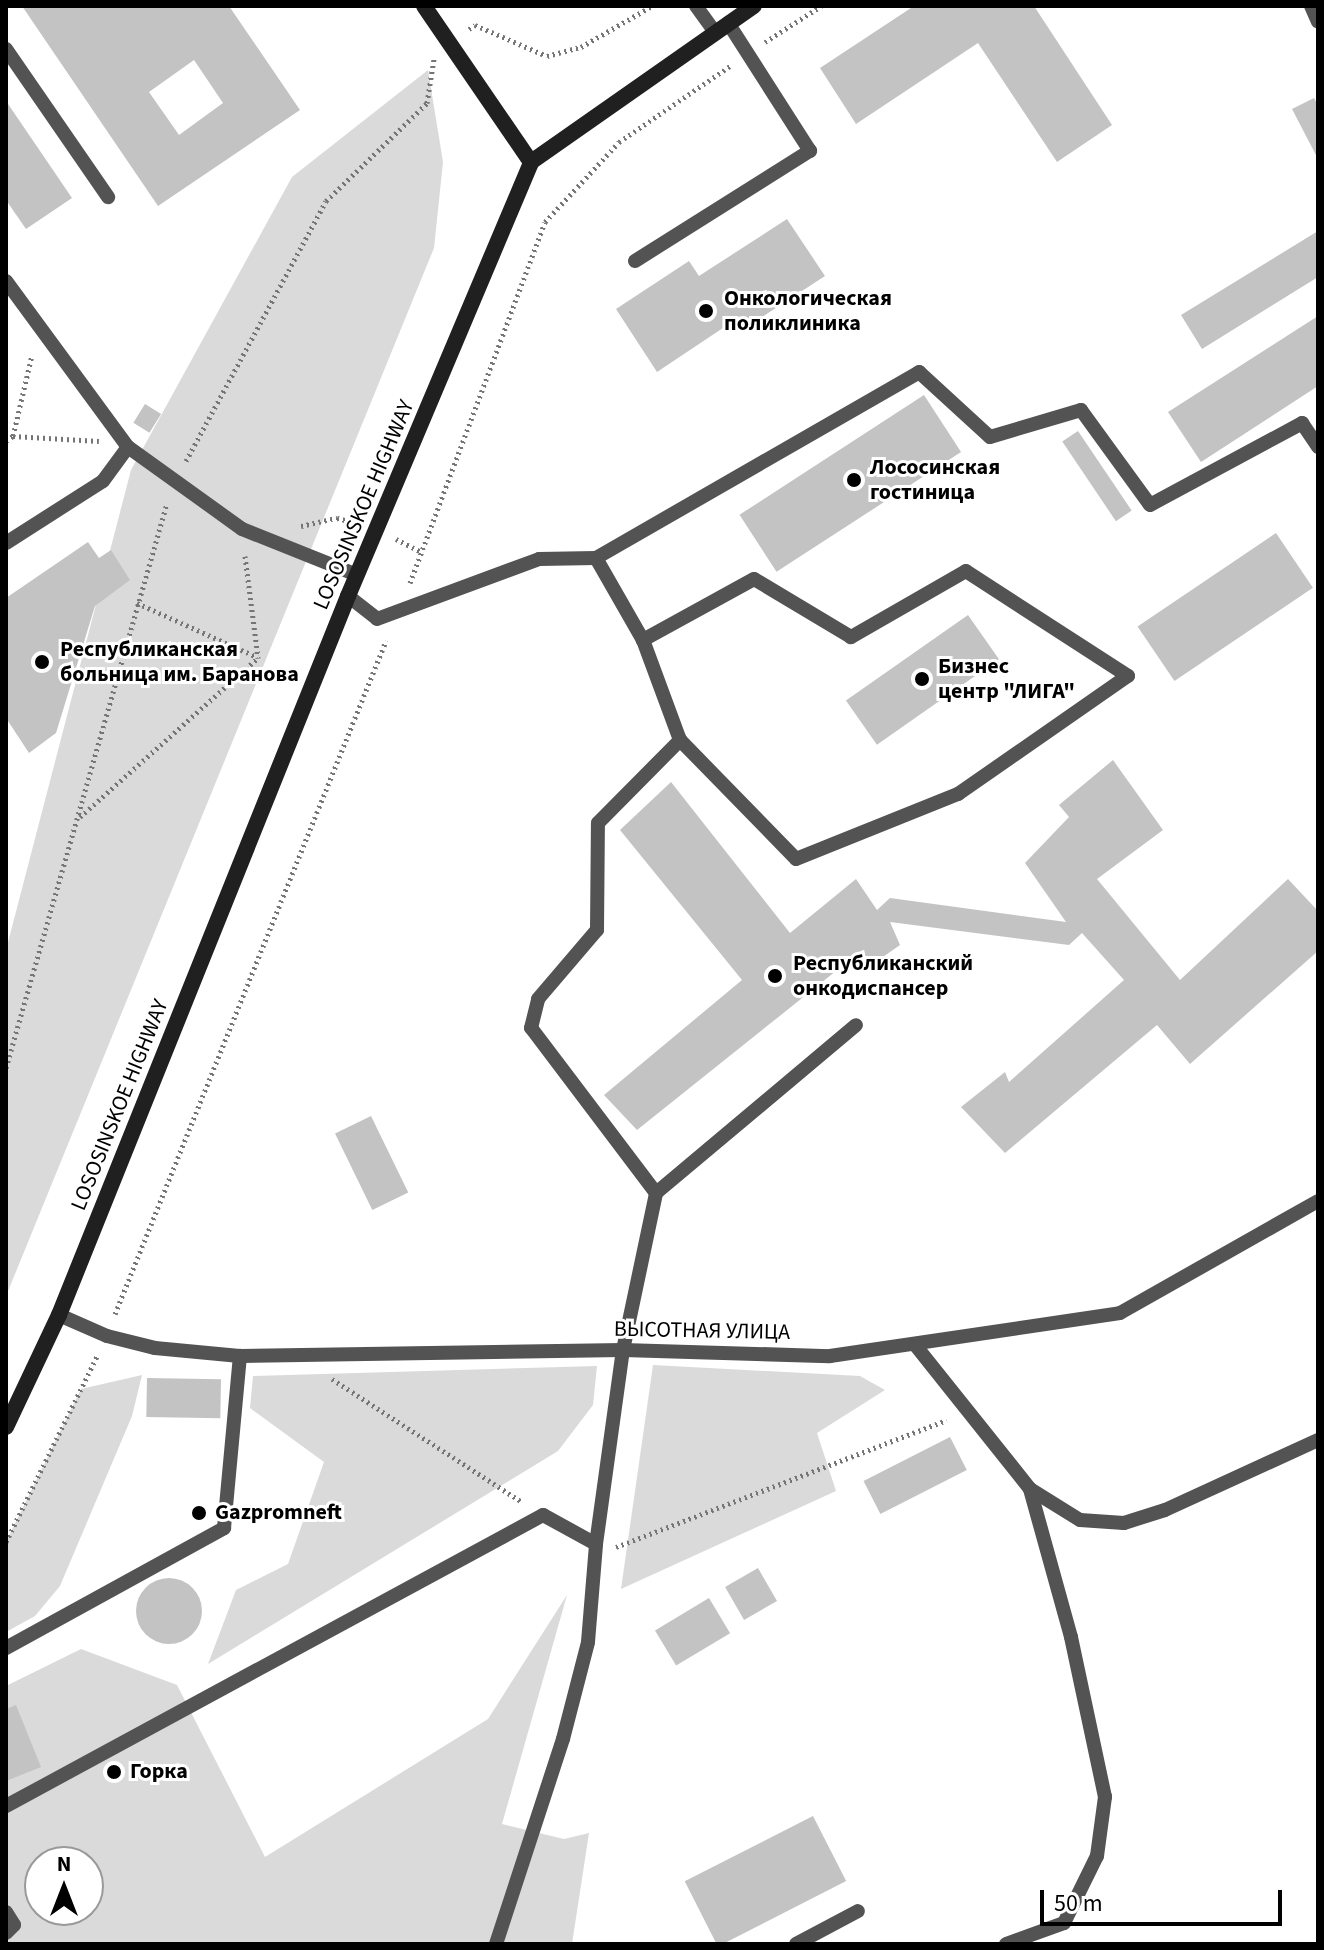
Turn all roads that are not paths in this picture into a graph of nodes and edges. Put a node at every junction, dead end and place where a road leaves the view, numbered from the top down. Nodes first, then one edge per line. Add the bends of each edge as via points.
1 (424, 6) edge
2 (696, 6) edge
3 (754, 6) edge
4 (1311, 6) edge
5 (1318, 22) edge
6 (721, 27) junction
7 (6, 49) edge
8 (531, 162) junction
9 (108, 197) dead end
10 (635, 261) dead end
11 (6, 281) edge
12 (124, 443) junction
13 (1318, 447) edge
14 (6, 543) edge
15 (596, 558) junction
16 (357, 575) junction
17 (348, 596) junction
18 (643, 640) junction
19 (680, 740) junction
20 (856, 1025) dead end
21 (656, 1193) junction
22 (1318, 1201) edge
23 (59, 1315) junction
24 (916, 1346) junction
25 (623, 1350) junction
26 (240, 1356) junction
27 (6, 1427) edge
28 (1318, 1440) edge
29 (1030, 1489) junction
30 (596, 1544) junction
31 (6, 1648) edge
32 (6, 1806) edge
33 (858, 1911) dead end
34 (6, 1912) edge
35 (6, 1933) edge
36 (496, 1944) edge
37 (796, 1944) edge
38 (1006, 1944) edge

1 - 8 main road
2 - 6 lane
3 - 6 main road
4 - 5 lane
6 - 8 main road
6 - 10 lane via 748,54 810,151
7 - 9 lane
8 - 16 main road, LOSOSINSKOE HIGHWAY
11 - 12 lane
12 - 14 lane via 103,481
12 - 16 lane via 242,529
13 - 15 lane via 1302,423 1150,505 1081,410 990,437 919,372
15 - 17 lane via 539,559 377,619
15 - 18 lane
16 - 17 main road, LOSOSINSKOE HIGHWAY
17 - 23 main road, LOSOSINSKOE HIGHWAY
18 - 19 lane
18 - 19 lane via 754,579 851,637 966,571 1128,676 958,794 796,859
19 - 21 lane via 598,823 597,930 538,999 531,1028
20 - 21 lane
21 - 25 lane
22 - 24 lane, ВЫСОТНАЯ УЛИЦА via 1120,1313
23 - 26 lane, ВЫСОТНАЯ УЛИЦА via 107,1336 155,1348
23 - 27 main road, LOSOSINSKOE HIGHWAY
24 - 25 lane, ВЫСОТНАЯ УЛИЦА via 830,1356
24 - 29 lane
25 - 26 lane, ВЫСОТНАЯ УЛИЦА
25 - 30 lane
26 - 31 lane via 224,1528
28 - 29 lane via 1124,1523 1080,1520
29 - 38 lane via 1071,1637 1105,1797 1097,1856 1064,1923
30 - 32 lane via 543,1515
30 - 36 lane via 588,1642
33 - 37 lane
34 - 35 lane via 14,1925

